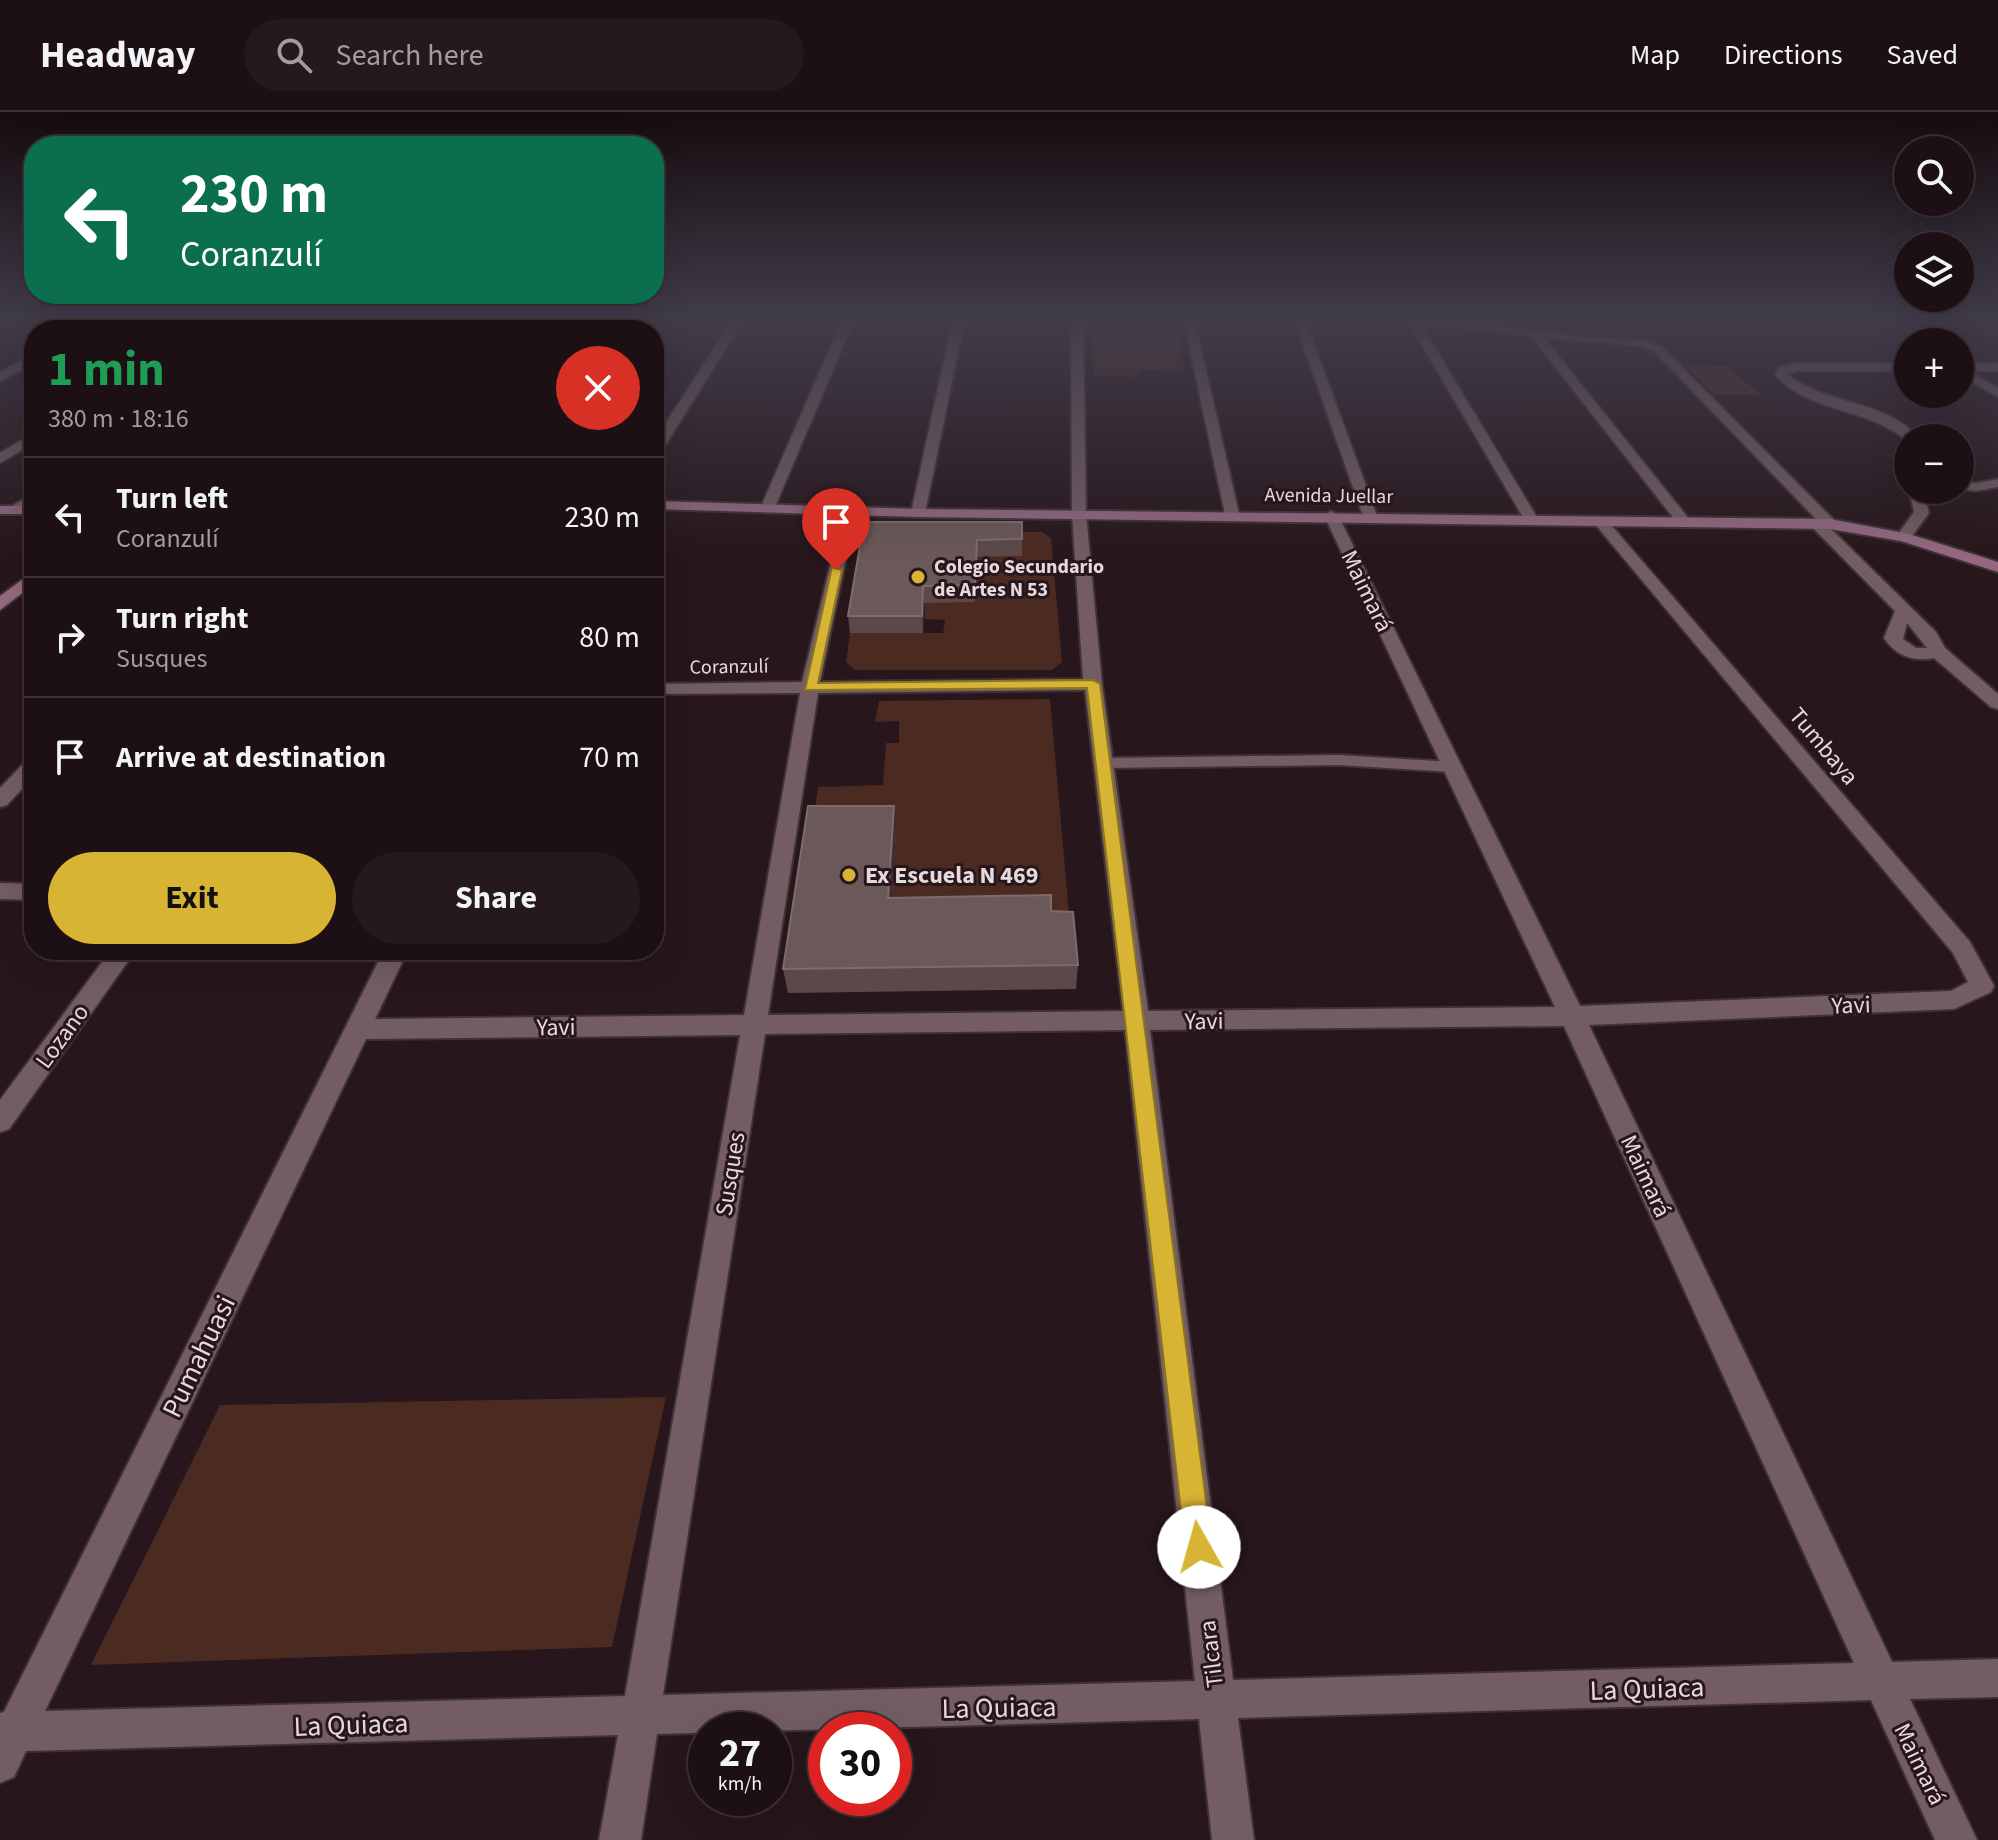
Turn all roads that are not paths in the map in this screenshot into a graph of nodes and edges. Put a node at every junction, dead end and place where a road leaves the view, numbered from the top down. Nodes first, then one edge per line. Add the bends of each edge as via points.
1 (688, 399) edge
2 (814, 399) edge
3 (942, 399) edge
4 (1078, 399) edge
5 (1206, 399) edge
6 (1328, 399) edge
7 (1460, 399) edge
8 (1586, 399) edge
9 (1705, 399) edge
10 (1826, 399) edge
11 (1896, 424) edge
12 (664, 436) edge
13 (24, 443) edge
14 (0, 459) edge
15 (1998, 483) edge
16 (1974, 484) edge
17 (1920, 504) edge
18 (664, 505) edge
19 (767, 509) junction
20 (849, 511) junction
21 (918, 513) junction
22 (1079, 514) junction
23 (1232, 514) junction
24 (1331, 515) junction
25 (1370, 516) junction
26 (1531, 519) junction
27 (1600, 521) junction
28 (1684, 522) junction
29 (1824, 524) junction
30 (1904, 537) junction
31 (1998, 567) edge
32 (24, 585) edge
33 (0, 605) edge
34 (1904, 610) junction
35 (1937, 651) junction
36 (1093, 684) junction
37 (810, 687) junction
38 (664, 689) edge
39 (1998, 703) edge
40 (1104, 763) junction
41 (1452, 767) junction
42 (24, 775) edge
43 (0, 800) edge
44 (0, 891) edge
45 (24, 892) edge
46 (117, 960) edge
47 (391, 960) edge
48 (1954, 1000) joint
49 (1572, 1016) junction
50 (1137, 1022) junction
51 (755, 1025) junction
52 (357, 1029) junction
53 (0, 1121) edge
54 (1998, 1678) edge
55 (1880, 1680) junction
56 (1217, 1702) junction
57 (641, 1716) junction
58 (5, 1743) edge
59 (620, 1840) edge
60 (1233, 1840) edge
61 (1956, 1840) edge

1 - 12 street
2 - 19 street
3 - 21 street
4 - 22 street, Tilcara
5 - 23 street
6 - 25 street
7 - 26 street
8 - 28 street
9 - 29 street
10 - 11 street
13 - 14 street
15 - 16 street
17 - 30 street via 1922,513
18 - 19 street, Avenida Juellar
19 - 20 street, Avenida Juellar
20 - 21 street, Avenida Juellar
20 - 37 street, Susques
21 - 22 street, Avenida Juellar
22 - 23 street, Avenida Juellar
22 - 36 street, Tilcara
23 - 24 street, Avenida Juellar
24 - 25 street, Avenida Juellar
24 - 41 street, Maimará
25 - 26 street, Avenida Juellar
26 - 27 street, Avenida Juellar
27 - 28 street, Avenida Juellar
27 - 48 street, Tumbaya via 1962,948 1982,986
28 - 29 street, Avenida Juellar
29 - 30 street, Avenida Juellar
29 - 34 street
30 - 31 street, Avenida Juellar
32 - 33 street
34 - 35 street
34 - 35 street via 1894,643 1909,652
35 - 39 street
36 - 37 street, Coranzulí
36 - 40 street, Tilcara
37 - 38 street, Coranzulí
37 - 51 street, Susques
40 - 41 lane via 1339,760
40 - 50 street, Tilcara
41 - 49 street, Maimará
42 - 43 street
44 - 45 street
46 - 53 street, Lozano
47 - 52 street, Pumahuasi
48 - 49 street, Yavi
49 - 50 street, Yavi
49 - 55 street, Maimará
50 - 51 street, Yavi
50 - 56 street, Tilcara
51 - 52 street, Yavi
51 - 57 street, Susques
52 - 58 street, Pumahuasi
54 - 55 street, La Quiaca
55 - 56 street, La Quiaca
55 - 61 street, Maimará
56 - 57 street, La Quiaca
56 - 60 street, Tilcara
57 - 58 street, La Quiaca
57 - 59 street, Susques

